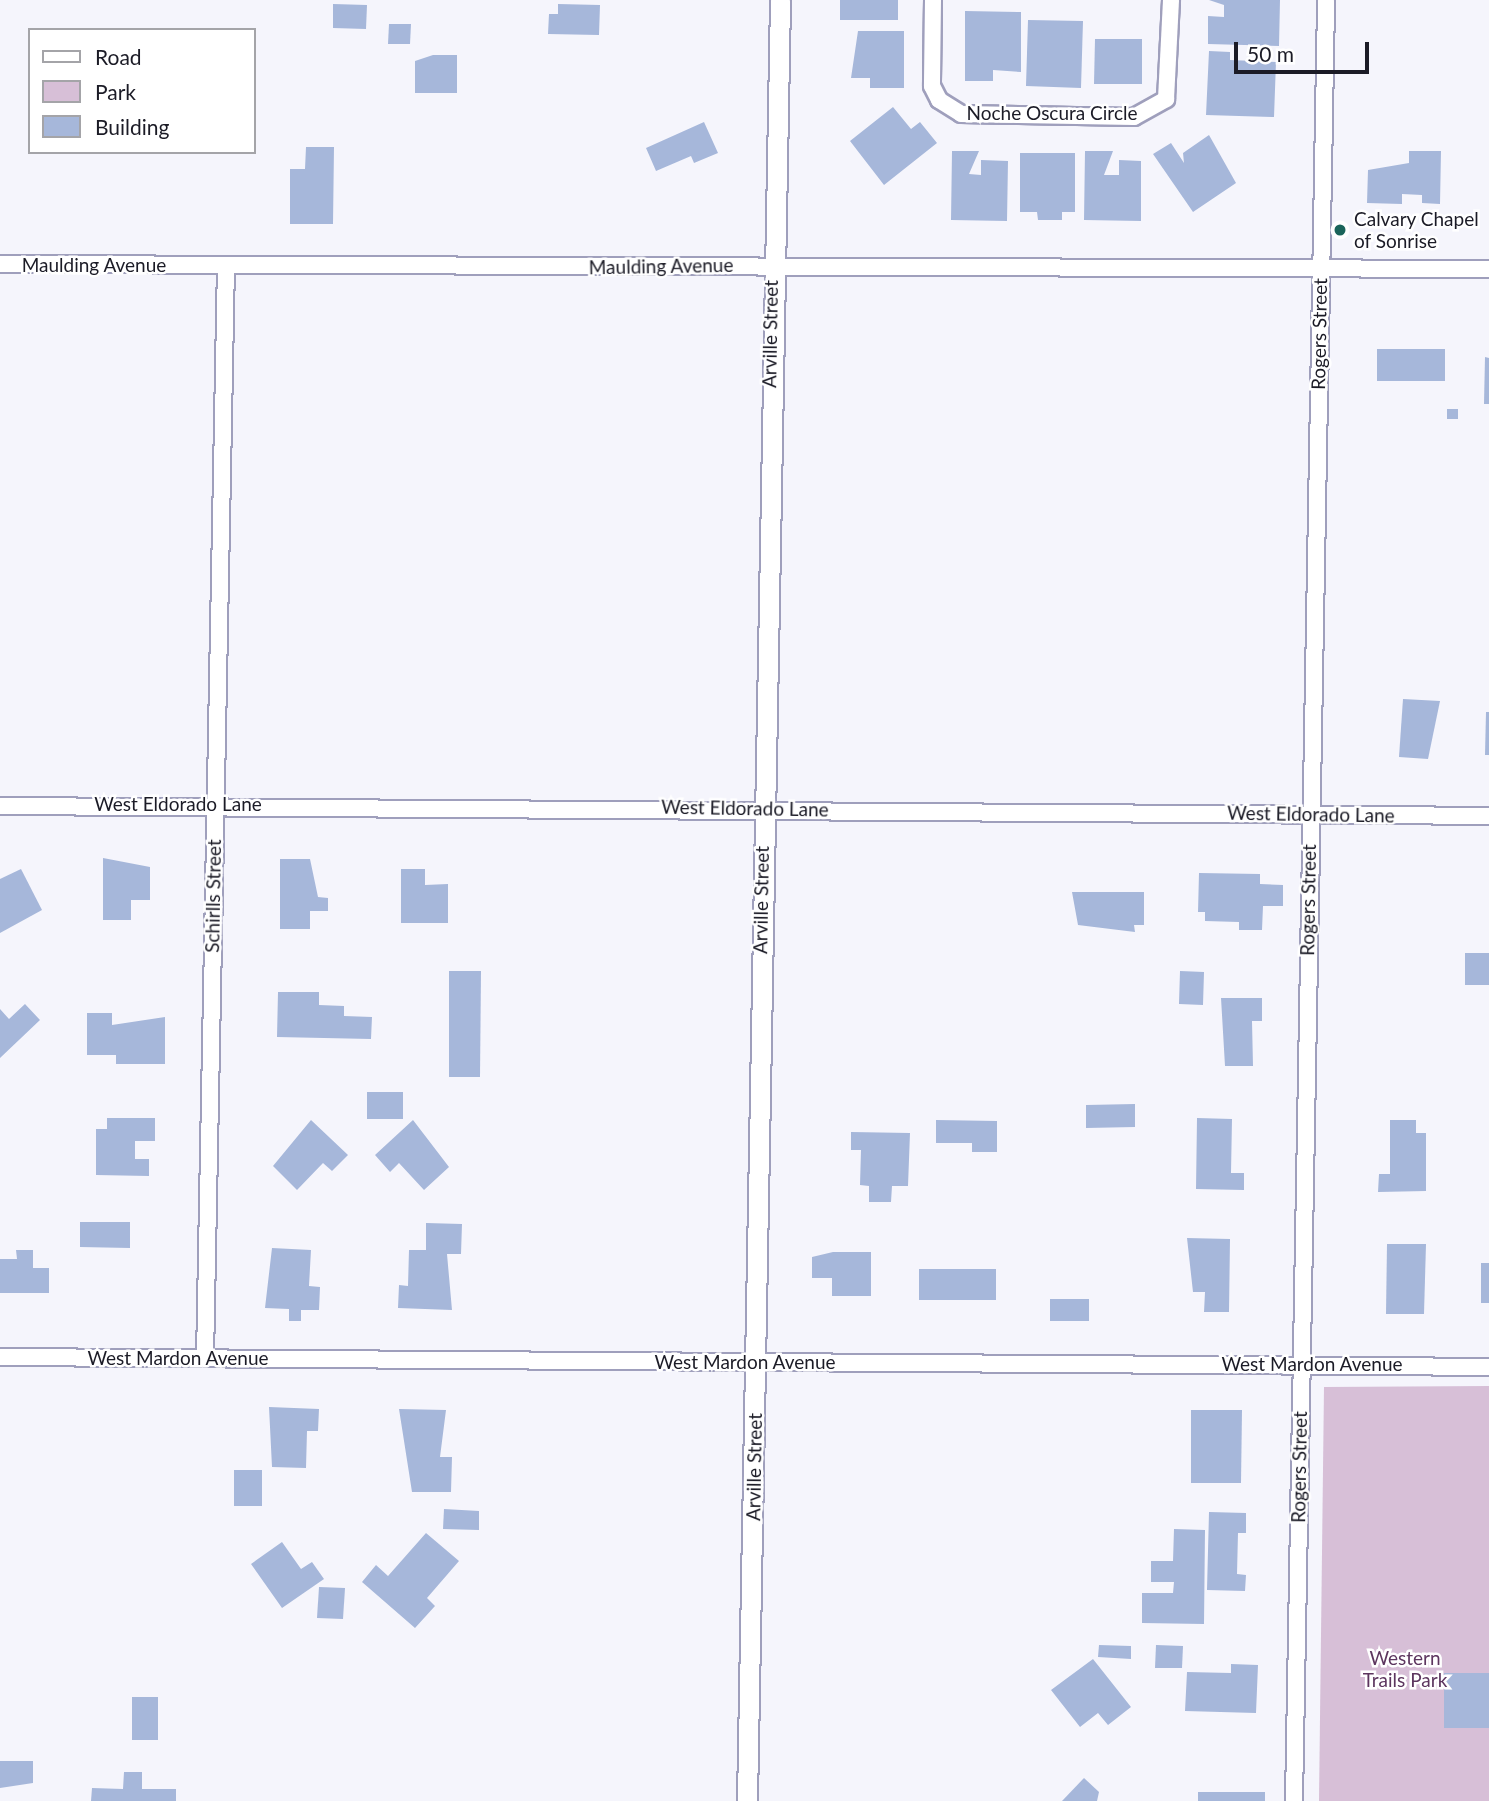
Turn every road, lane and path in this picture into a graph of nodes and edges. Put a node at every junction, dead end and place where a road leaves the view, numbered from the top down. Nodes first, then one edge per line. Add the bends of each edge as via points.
1 (780, 0) edge
2 (933, 0) edge
3 (1171, 0) edge
4 (1326, 0) edge
5 (0, 264) edge
6 (772, 264) junction
7 (226, 266) junction
8 (1320, 267) junction
9 (1489, 269) edge
10 (215, 803) junction
11 (0, 806) edge
12 (762, 808) junction
13 (1309, 814) junction
14 (1489, 816) edge
15 (0, 1357) edge
16 (205, 1358) junction
17 (756, 1362) junction
18 (1301, 1363) junction
19 (1489, 1367) edge
20 (747, 1801) edge
21 (1294, 1801) edge

1 - 6 street, Arville Street
2 - 3 street, Noche Oscura Circle via 932,86 939,100 961,114 1134,117 1167,99
4 - 8 street, Rogers Street
5 - 7 street, Maulding Avenue
6 - 7 street, Maulding Avenue
6 - 8 street, Maulding Avenue
6 - 12 street, Arville Street
7 - 10 street, Schirlls Street
8 - 9 street, Maulding Avenue
8 - 13 street, Rogers Street
10 - 11 street, West Eldorado Lane
10 - 12 street, West Eldorado Lane
10 - 16 street, Schirlls Street
12 - 13 street, West Eldorado Lane
12 - 17 street, Arville Street
13 - 14 street, West Eldorado Lane
13 - 18 street, Rogers Street
15 - 16 street, West Mardon Avenue
16 - 17 street, West Mardon Avenue
17 - 18 street, West Mardon Avenue
17 - 20 street, Arville Street
18 - 19 street, West Mardon Avenue
18 - 21 street, Rogers Street

